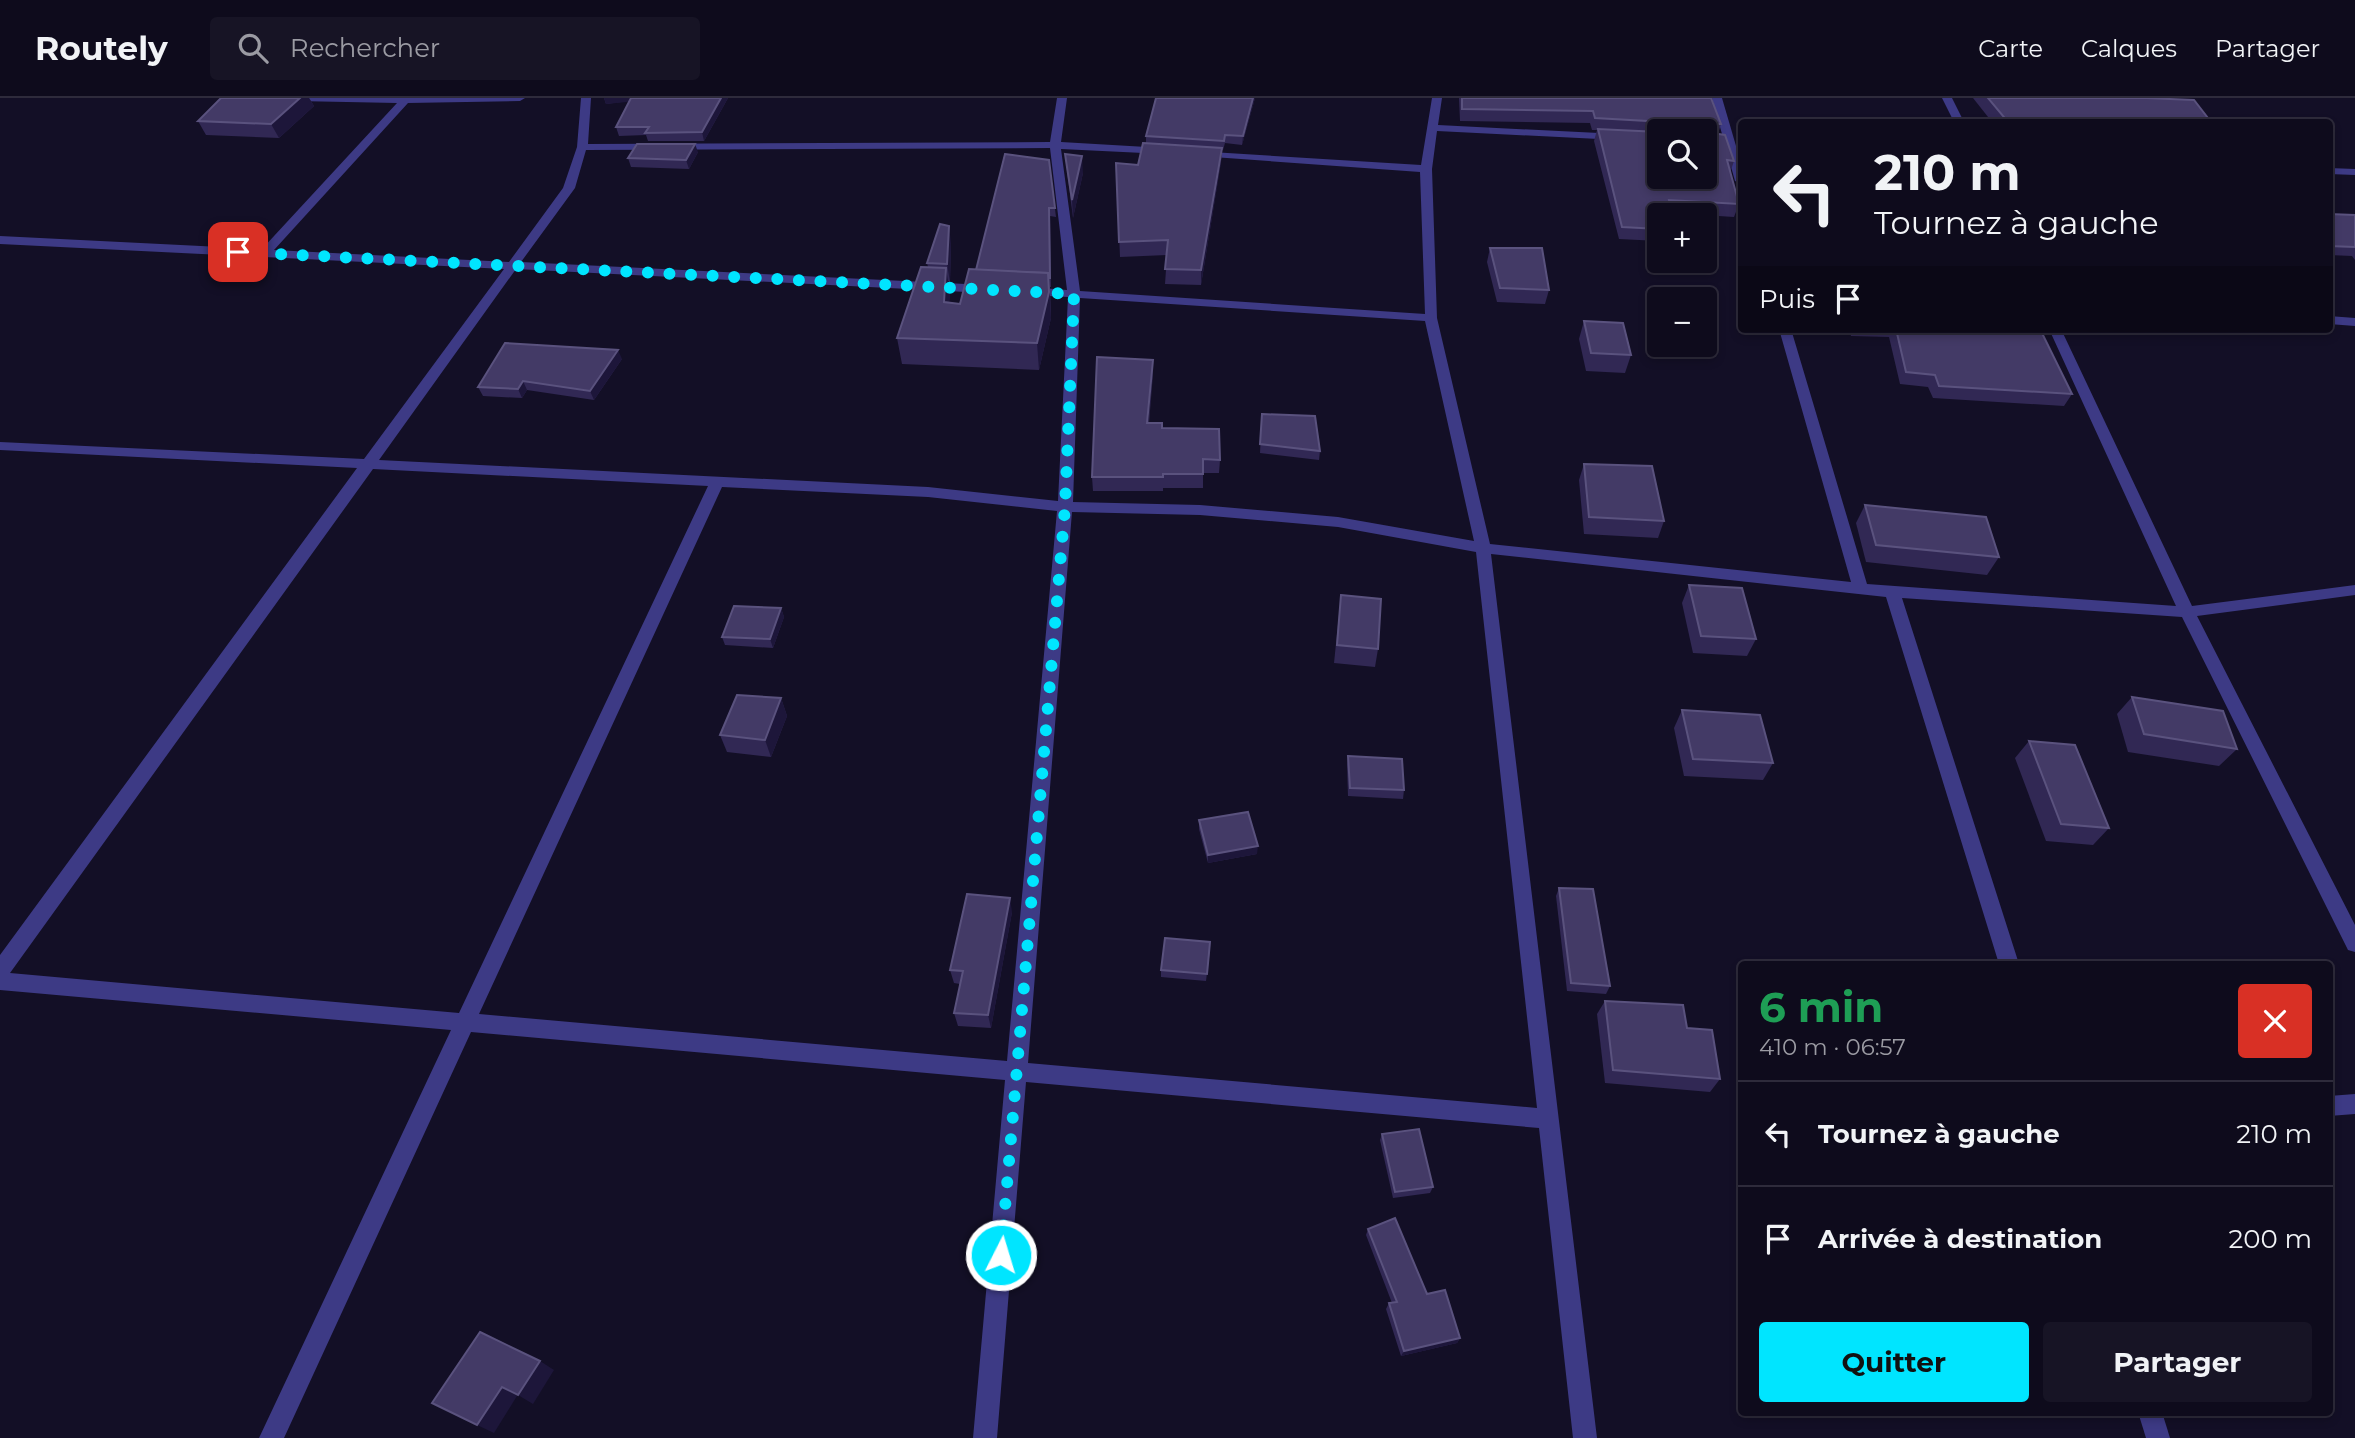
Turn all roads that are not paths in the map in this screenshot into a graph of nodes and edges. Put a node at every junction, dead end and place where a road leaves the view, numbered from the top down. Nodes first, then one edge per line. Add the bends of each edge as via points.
1 (296, 98) edge
2 (520, 98) edge
3 (586, 98) edge
4 (1062, 98) edge
5 (1437, 98) edge
6 (1717, 98) edge
7 (1947, 98) edge
8 (405, 100) junction
9 (1958, 119) edge
10 (1433, 128) junction
11 (1647, 138) edge
12 (1717, 142) edge
13 (1736, 142) edge
14 (1055, 145) junction
15 (582, 147) junction
16 (1175, 151) edge
17 (1189, 152) edge
18 (1426, 169) junction
19 (2333, 171) edge
20 (2355, 172) edge
21 (0, 240) edge
22 (265, 253) junction
23 (512, 266) junction
24 (1074, 294) junction
25 (1431, 318) junction
26 (2333, 320) edge
27 (2355, 322) edge
28 (1786, 333) edge
29 (2057, 333) edge
30 (0, 446) edge
31 (368, 464) junction
32 (717, 482) junction
33 (1065, 507) junction
34 (1483, 548) junction
35 (1861, 590) junction
36 (2355, 590) edge
37 (1892, 592) junction
38 (2187, 612) junction
39 (2355, 944) edge
40 (2008, 961) edge
41 (0, 971) edge
42 (0, 981) edge
43 (464, 1023) junction
44 (1016, 1072) junction
45 (2355, 1104) edge
46 (2333, 1106) edge
47 (1549, 1119) junction
48 (2151, 1416) edge
49 (271, 1438) edge
50 (985, 1438) edge
51 (1585, 1438) edge
52 (2158, 1438) edge

1 - 8 street
2 - 8 street
3 - 15 street
4 - 14 street
5 - 10 street
6 - 13 street
7 - 9 street
8 - 22 street
10 - 11 street
10 - 18 street
12 - 13 street
14 - 15 street
14 - 16 street
14 - 24 street
15 - 23 street via 569,188
17 - 18 street
18 - 25 street
19 - 20 street
21 - 22 street
22 - 23 street
23 - 24 street
23 - 31 street
24 - 25 street
24 - 33 street
25 - 34 street
26 - 27 street
28 - 35 street
29 - 38 street
30 - 31 street
31 - 32 street
31 - 41 street
32 - 33 street via 928,492
32 - 43 street
33 - 34 street via 1200,510 1338,522
33 - 44 street
34 - 35 street
34 - 47 street
35 - 37 street
36 - 38 street
37 - 38 street
37 - 40 street
38 - 39 street
42 - 43 street
43 - 44 street
43 - 49 street
44 - 47 street
44 - 50 street
45 - 46 street
47 - 51 street
48 - 52 street

